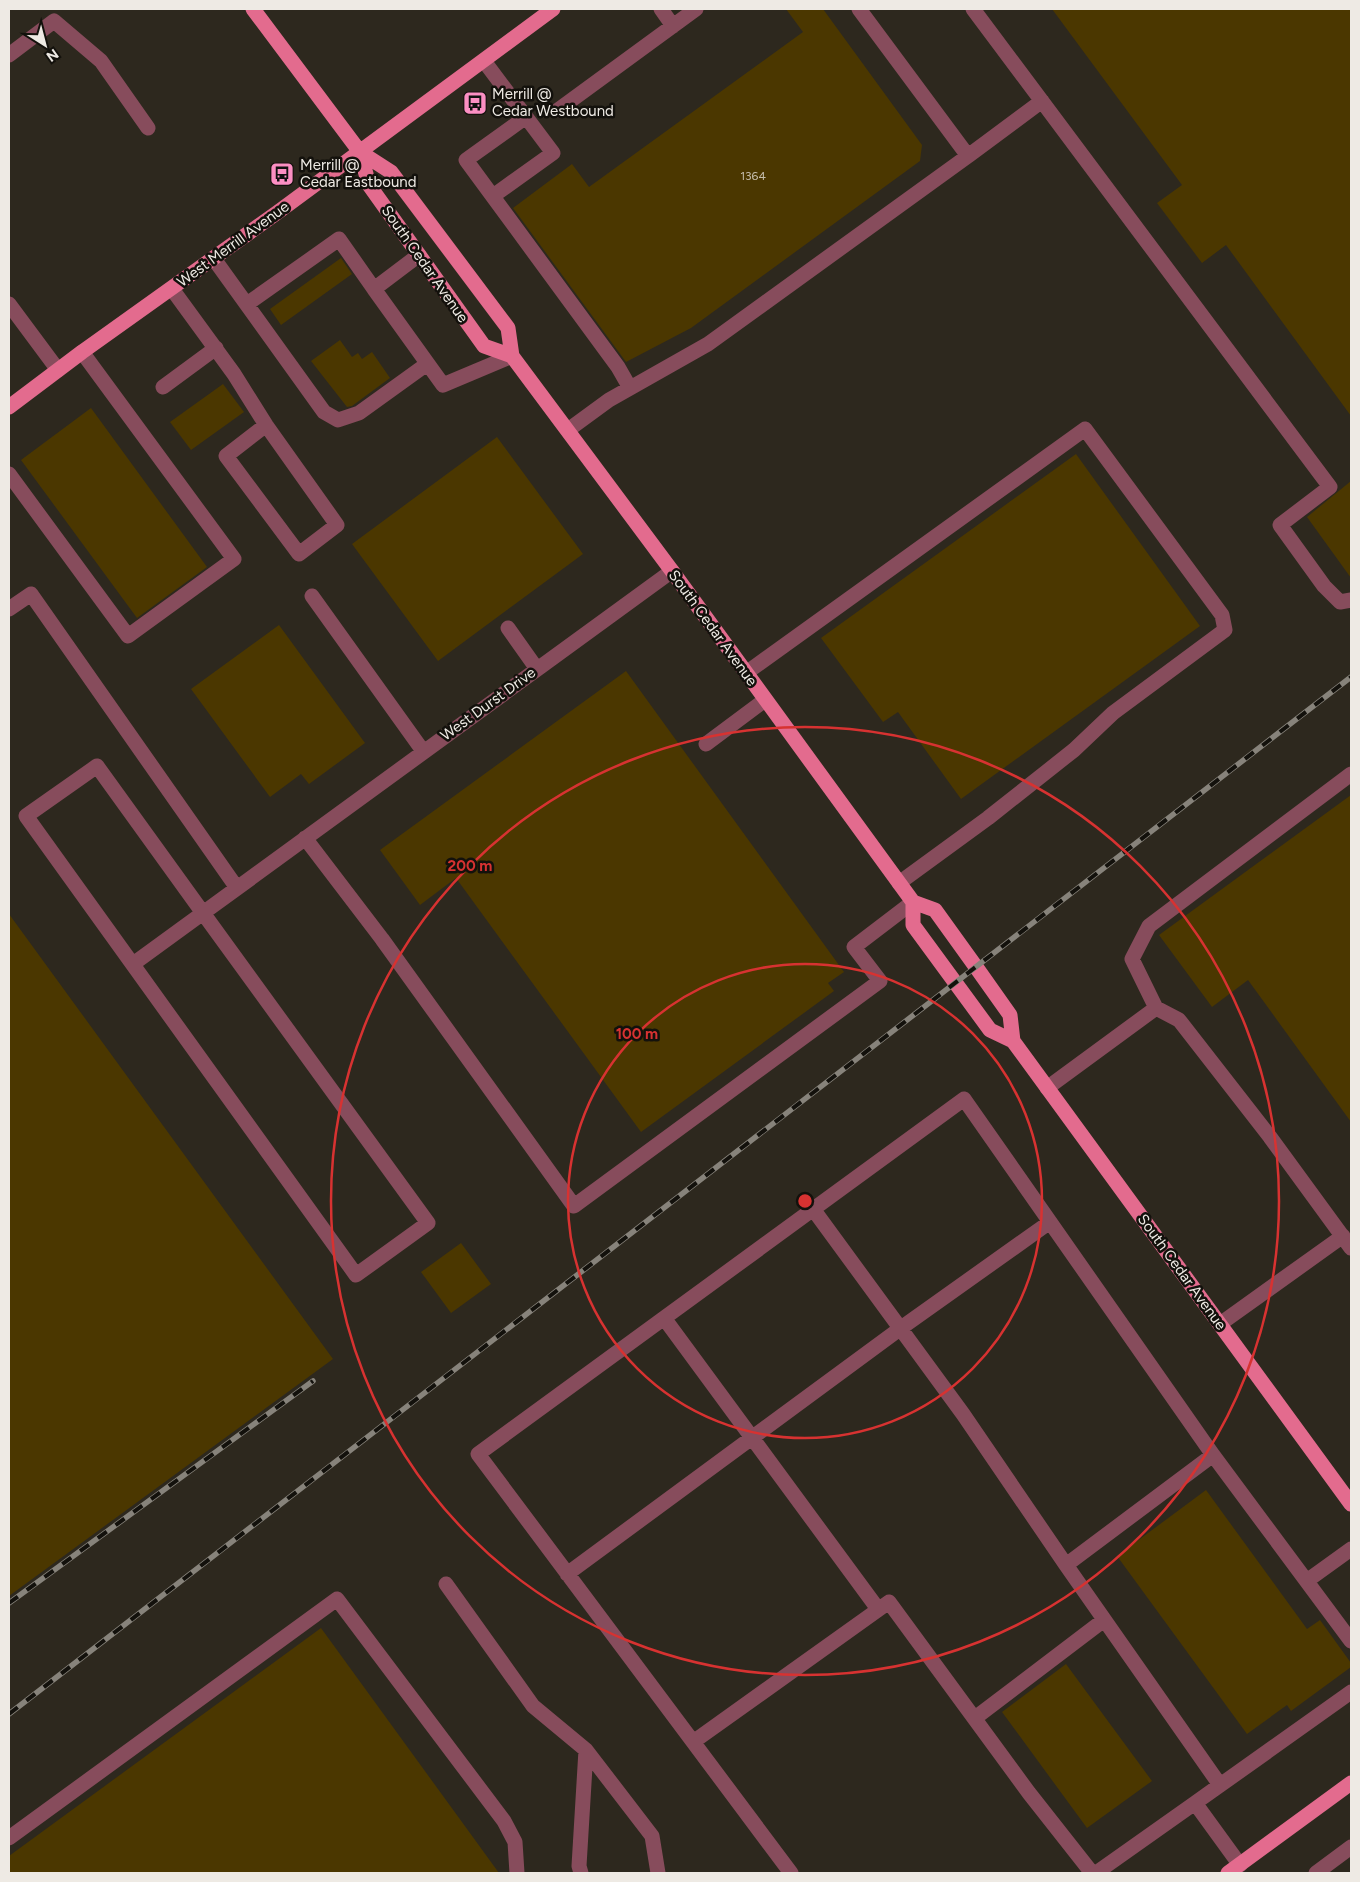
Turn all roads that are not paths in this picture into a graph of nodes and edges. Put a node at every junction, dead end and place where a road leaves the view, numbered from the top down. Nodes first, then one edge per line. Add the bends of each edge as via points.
1 (253, 9) edge
2 (553, 9) edge
3 (661, 9) edge
4 (696, 9) edge
5 (859, 9) edge
6 (973, 9) edge
7 (674, 26) junction
8 (9, 55) edge
9 (484, 61) junction
10 (1042, 101) junction
11 (558, 110) dead end
12 (526, 117) junction
13 (148, 128) dead end
14 (360, 152) junction
15 (968, 156) junction
16 (493, 196) junction
17 (419, 255) junction
18 (214, 259) junction
19 (172, 289) junction
20 (374, 289) junction
21 (9, 304) edge
22 (247, 304) junction
23 (216, 348) junction
24 (82, 352) junction
25 (512, 356) junction
26 (427, 364) junction
27 (58, 370) junction
28 (163, 387) dead end
29 (630, 388) junction
30 (9, 407) edge
31 (266, 424) junction
32 (568, 430) junction
33 (9, 474) edge
34 (672, 571) junction
35 (312, 596) dead end
36 (1351, 600) edge
37 (9, 609) edge
38 (508, 628) dead end
39 (537, 669) junction
40 (746, 674) junction
41 (765, 700) junction
42 (706, 744) dead end
43 (423, 751) junction
44 (1351, 774) edge
45 (305, 838) junction
46 (899, 883) junction
47 (237, 888) junction
48 (912, 902) junction
49 (203, 913) junction
50 (133, 964) junction
51 (1156, 1008) junction
52 (1013, 1040) junction
53 (1047, 1088) junction
54 (813, 1209) junction
55 (1050, 1222) junction
56 (1347, 1242) edge
57 (664, 1318) junction
58 (1220, 1324) junction
59 (901, 1328) junction
60 (752, 1438) junction
61 (1214, 1455) junction
62 (1351, 1504) edge
63 (1351, 1549) edge
64 (1066, 1565) junction
65 (567, 1574) junction
66 (1308, 1580) junction
67 (446, 1584) dead end
68 (878, 1609) junction
69 (1104, 1620) junction
70 (1351, 1640) edge
71 (1351, 1692) edge
72 (975, 1718) junction
73 (693, 1742) junction
74 (586, 1750) junction
75 (1351, 1783) edge
76 (1220, 1785) junction
77 (1195, 1803) junction
78 (9, 1838) edge
79 (1351, 1848) edge
80 (1234, 1869) edge
81 (577, 1871) edge
82 (517, 1873) edge
83 (658, 1873) edge
84 (790, 1873) edge
85 (1094, 1873) edge
86 (1316, 1873) edge

1 - 14 main road, South Cedar Avenue
2 - 9 main road, West Merrill Avenue
3 - 7 street
4 - 7 street
5 - 15 street
6 - 10 street
7 - 11 street
8 - 13 street via 54,21 101,61
9 - 12 street
9 - 14 main road, West Merrill Avenue
10 - 15 street
10 - 36 street via 1330,487 1280,525 1324,586 1340,602
12 - 16 street via 466,160
12 - 16 street via 553,153
14 - 17 main road, South Cedar Avenue via 369,185
14 - 18 main road, West Merrill Avenue
14 - 25 main road, South Cedar Avenue via 391,172 503,321 508,328
15 - 29 street via 708,344
16 - 29 street
17 - 20 street
17 - 25 main road, South Cedar Avenue via 484,346
18 - 19 main road, West Merrill Avenue
18 - 22 street
19 - 23 street
19 - 24 main road, West Merrill Avenue
20 - 22 street via 339,239
20 - 26 street
21 - 27 street
22 - 26 street via 324,412 338,420 359,413
23 - 28 street
23 - 31 street
24 - 27 main road, West Merrill Avenue
24 - 33 street via 234,558 128,636
25 - 26 street via 443,385
25 - 32 main road, South Cedar Avenue
27 - 30 main road, West Merrill Avenue
29 - 32 street
31 - 31 street via 337,525 299,554 226,456
32 - 34 main road, South Cedar Avenue
34 - 39 street, West Durst Drive
34 - 40 main road, South Cedar Avenue
35 - 43 street
37 - 47 street via 31,594
38 - 39 street
39 - 43 street, West Durst Drive
40 - 41 main road, South Cedar Avenue
40 - 46 street via 1085,429 1217,607 1224,630 1113,713 1074,750 988,818
41 - 42 street
41 - 46 main road, South Cedar Avenue
43 - 45 street, West Durst Drive
44 - 51 street via 1149,926 1132,959
45 - 47 street, West Durst Drive
45 - 48 street via 382,939 574,1206 880,981 854,947
46 - 48 main road, South Cedar Avenue
47 - 49 street, West Durst Drive
48 - 52 main road, South Cedar Avenue via 913,925 990,1030
48 - 52 main road, South Cedar Avenue via 935,910 1010,1015
49 - 50 street, West Durst Drive
49 - 50 street via 98,766 26,816
49 - 50 street via 428,1223 356,1276
51 - 53 street
51 - 56 street via 1179,1020
52 - 53 main road, South Cedar Avenue
53 - 58 main road, South Cedar Avenue
54 - 55 street via 964,1099
54 - 57 street
54 - 59 street
55 - 59 street
55 - 61 street
56 - 58 street
57 - 60 street
57 - 65 street via 478,1454
58 - 62 main road, South Cedar Avenue
59 - 60 street
59 - 64 street
60 - 65 street
60 - 68 street
61 - 64 street
61 - 66 street
63 - 66 street
64 - 69 street
65 - 73 street
66 - 70 street
67 - 74 street via 533,1706
68 - 72 street via 889,1602
68 - 73 street
69 - 72 street
69 - 76 street
71 - 76 street
72 - 85 street via 1029,1793
73 - 84 street
74 - 81 street
74 - 83 street via 652,1836
75 - 80 main road
76 - 77 street
77 - 80 street
77 - 85 street
78 - 82 street via 337,1599 504,1821 515,1842
79 - 86 street

